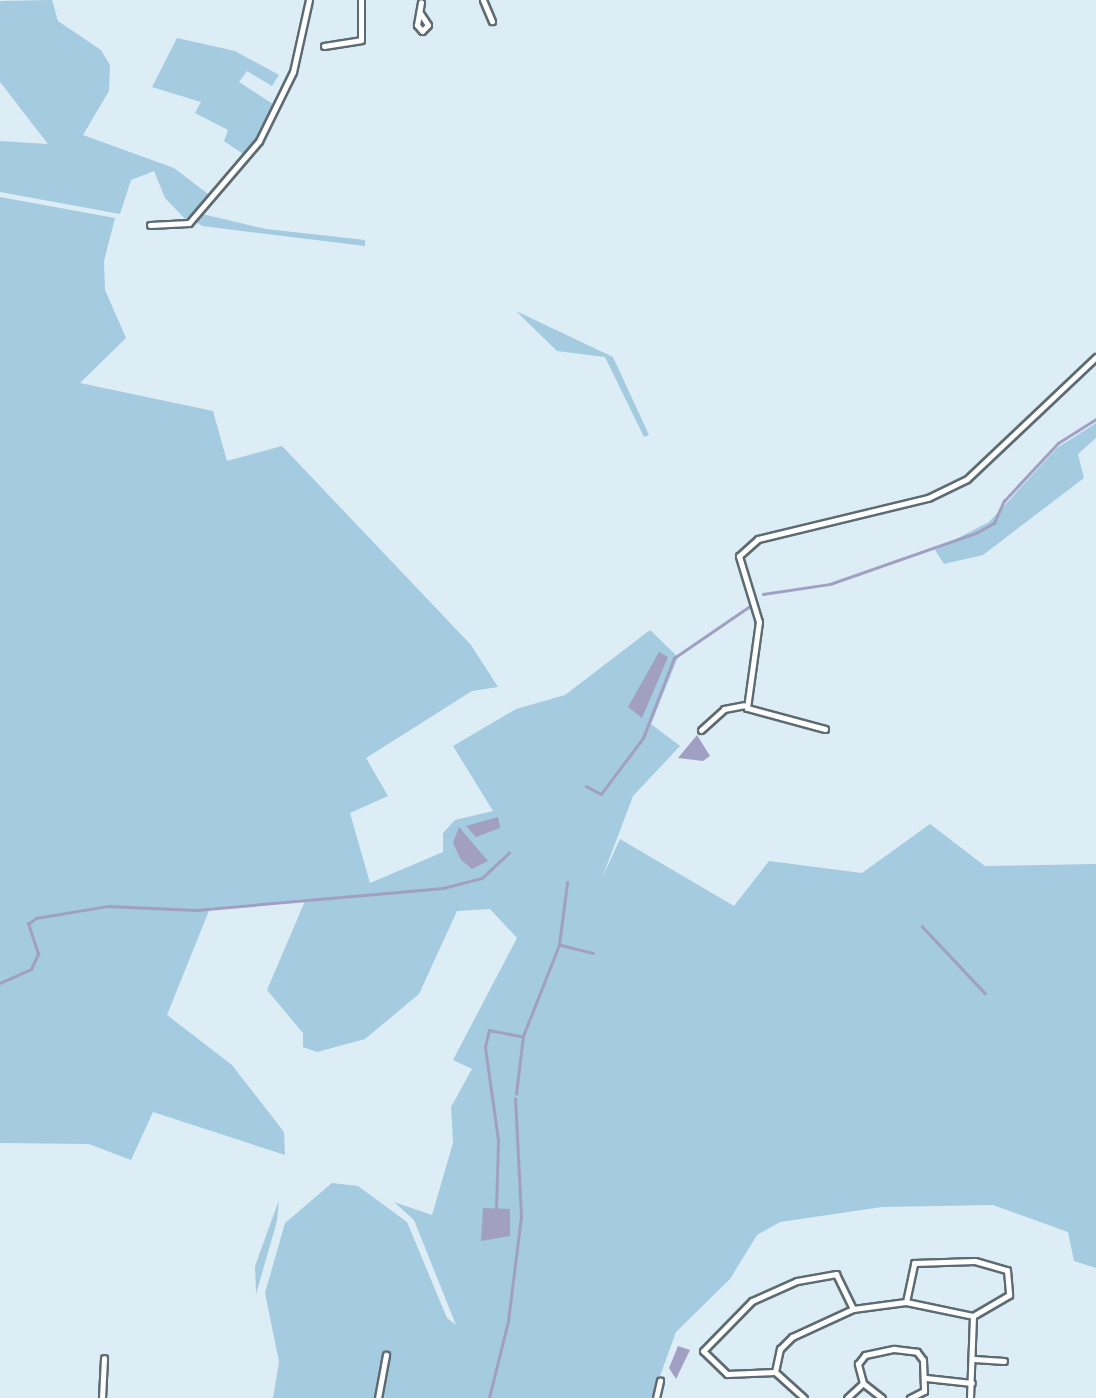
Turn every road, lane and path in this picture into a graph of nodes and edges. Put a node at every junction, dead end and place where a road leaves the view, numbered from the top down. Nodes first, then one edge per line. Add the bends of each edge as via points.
1 (308, 0) edge
2 (360, 0) edge
3 (483, 0) edge
4 (419, 1) edge
5 (420, 13) dead end
6 (492, 21) dead end
7 (324, 46) dead end
8 (150, 225) dead end
9 (1096, 357) edge
10 (745, 704) junction
11 (825, 729) dead end
12 (701, 730) dead end
13 (906, 1302) junction
14 (853, 1308) junction
15 (972, 1316) junction
16 (386, 1355) dead end
17 (104, 1358) dead end
18 (974, 1358) junction
19 (1004, 1361) dead end
20 (775, 1372) junction
21 (926, 1378) junction
22 (660, 1380) dead end
23 (864, 1383) junction
24 (972, 1383) junction
25 (102, 1398) edge
26 (378, 1398) edge
27 (656, 1398) edge
28 (804, 1398) edge
29 (846, 1398) edge
30 (882, 1398) edge
31 (910, 1398) edge
32 (970, 1398) edge

1 - 8 street via 290,82 260,141 183,226
2 - 7 street via 361,40
3 - 6 street
4 - 5 street
9 - 10 street via 967,479 928,498 770,535 739,556 759,622
10 - 11 street
10 - 12 street via 724,709
13 - 14 street
13 - 15 street
13 - 15 street via 914,1263 975,1261 1008,1270 1009,1295
14 - 20 street via 792,1337 780,1349
14 - 20 street via 836,1274 798,1281 752,1301 704,1351 727,1374
15 - 18 street
16 - 26 street
17 - 25 street
18 - 19 street
18 - 24 street
20 - 28 street
21 - 23 street via 917,1352 886,1350 860,1360
21 - 24 street
21 - 31 street via 922,1393
22 - 27 street
23 - 29 street
23 - 30 street
24 - 32 street

